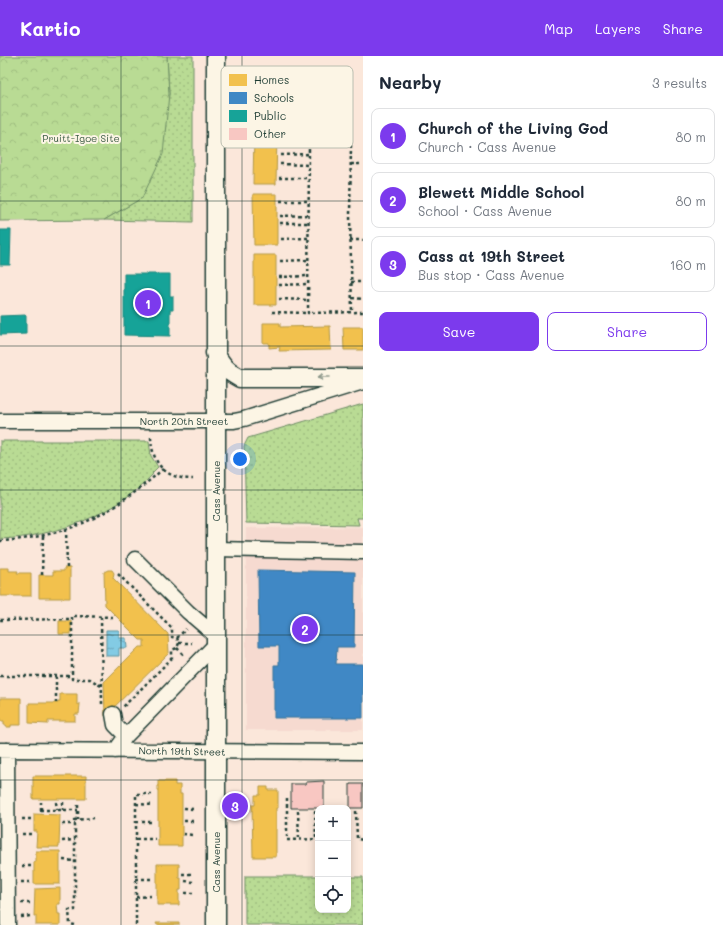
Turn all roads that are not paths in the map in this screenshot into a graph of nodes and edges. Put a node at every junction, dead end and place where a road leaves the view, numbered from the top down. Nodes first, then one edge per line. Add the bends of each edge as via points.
1 (216, 56) edge
2 (216, 353) junction
3 (363, 378) edge
4 (363, 382) edge
5 (0, 421) edge
6 (216, 421) junction
7 (216, 549) junction
8 (363, 552) edge
9 (135, 560) dead end
10 (216, 640) junction
11 (111, 711) road end
12 (126, 736) junction
13 (4, 750) edge
14 (115, 750) junction
15 (216, 752) junction
16 (363, 752) edge
17 (8, 925) edge
18 (216, 925) edge

1 - 2 main road, Cass Avenue
3 -> 2 main road via 240,378 222,366
2 - 6 main road, Cass Avenue
4 - 6 street, North 20th Street via 244,419
5 - 6 street, North 20th Street
6 - 7 main road, Cass Avenue
7 - 8 street
7 - 10 main road, Cass Avenue
9 - 10 street
10 - 12 street
10 - 15 main road, Cass Avenue
11 - 12 street via 115,725
12 - 14 street
13 - 14 street, North 19th Street
13 - 17 street
14 - 15 street, North 19th Street
15 - 16 street, North 19th Street
15 - 18 main road, Cass Avenue

